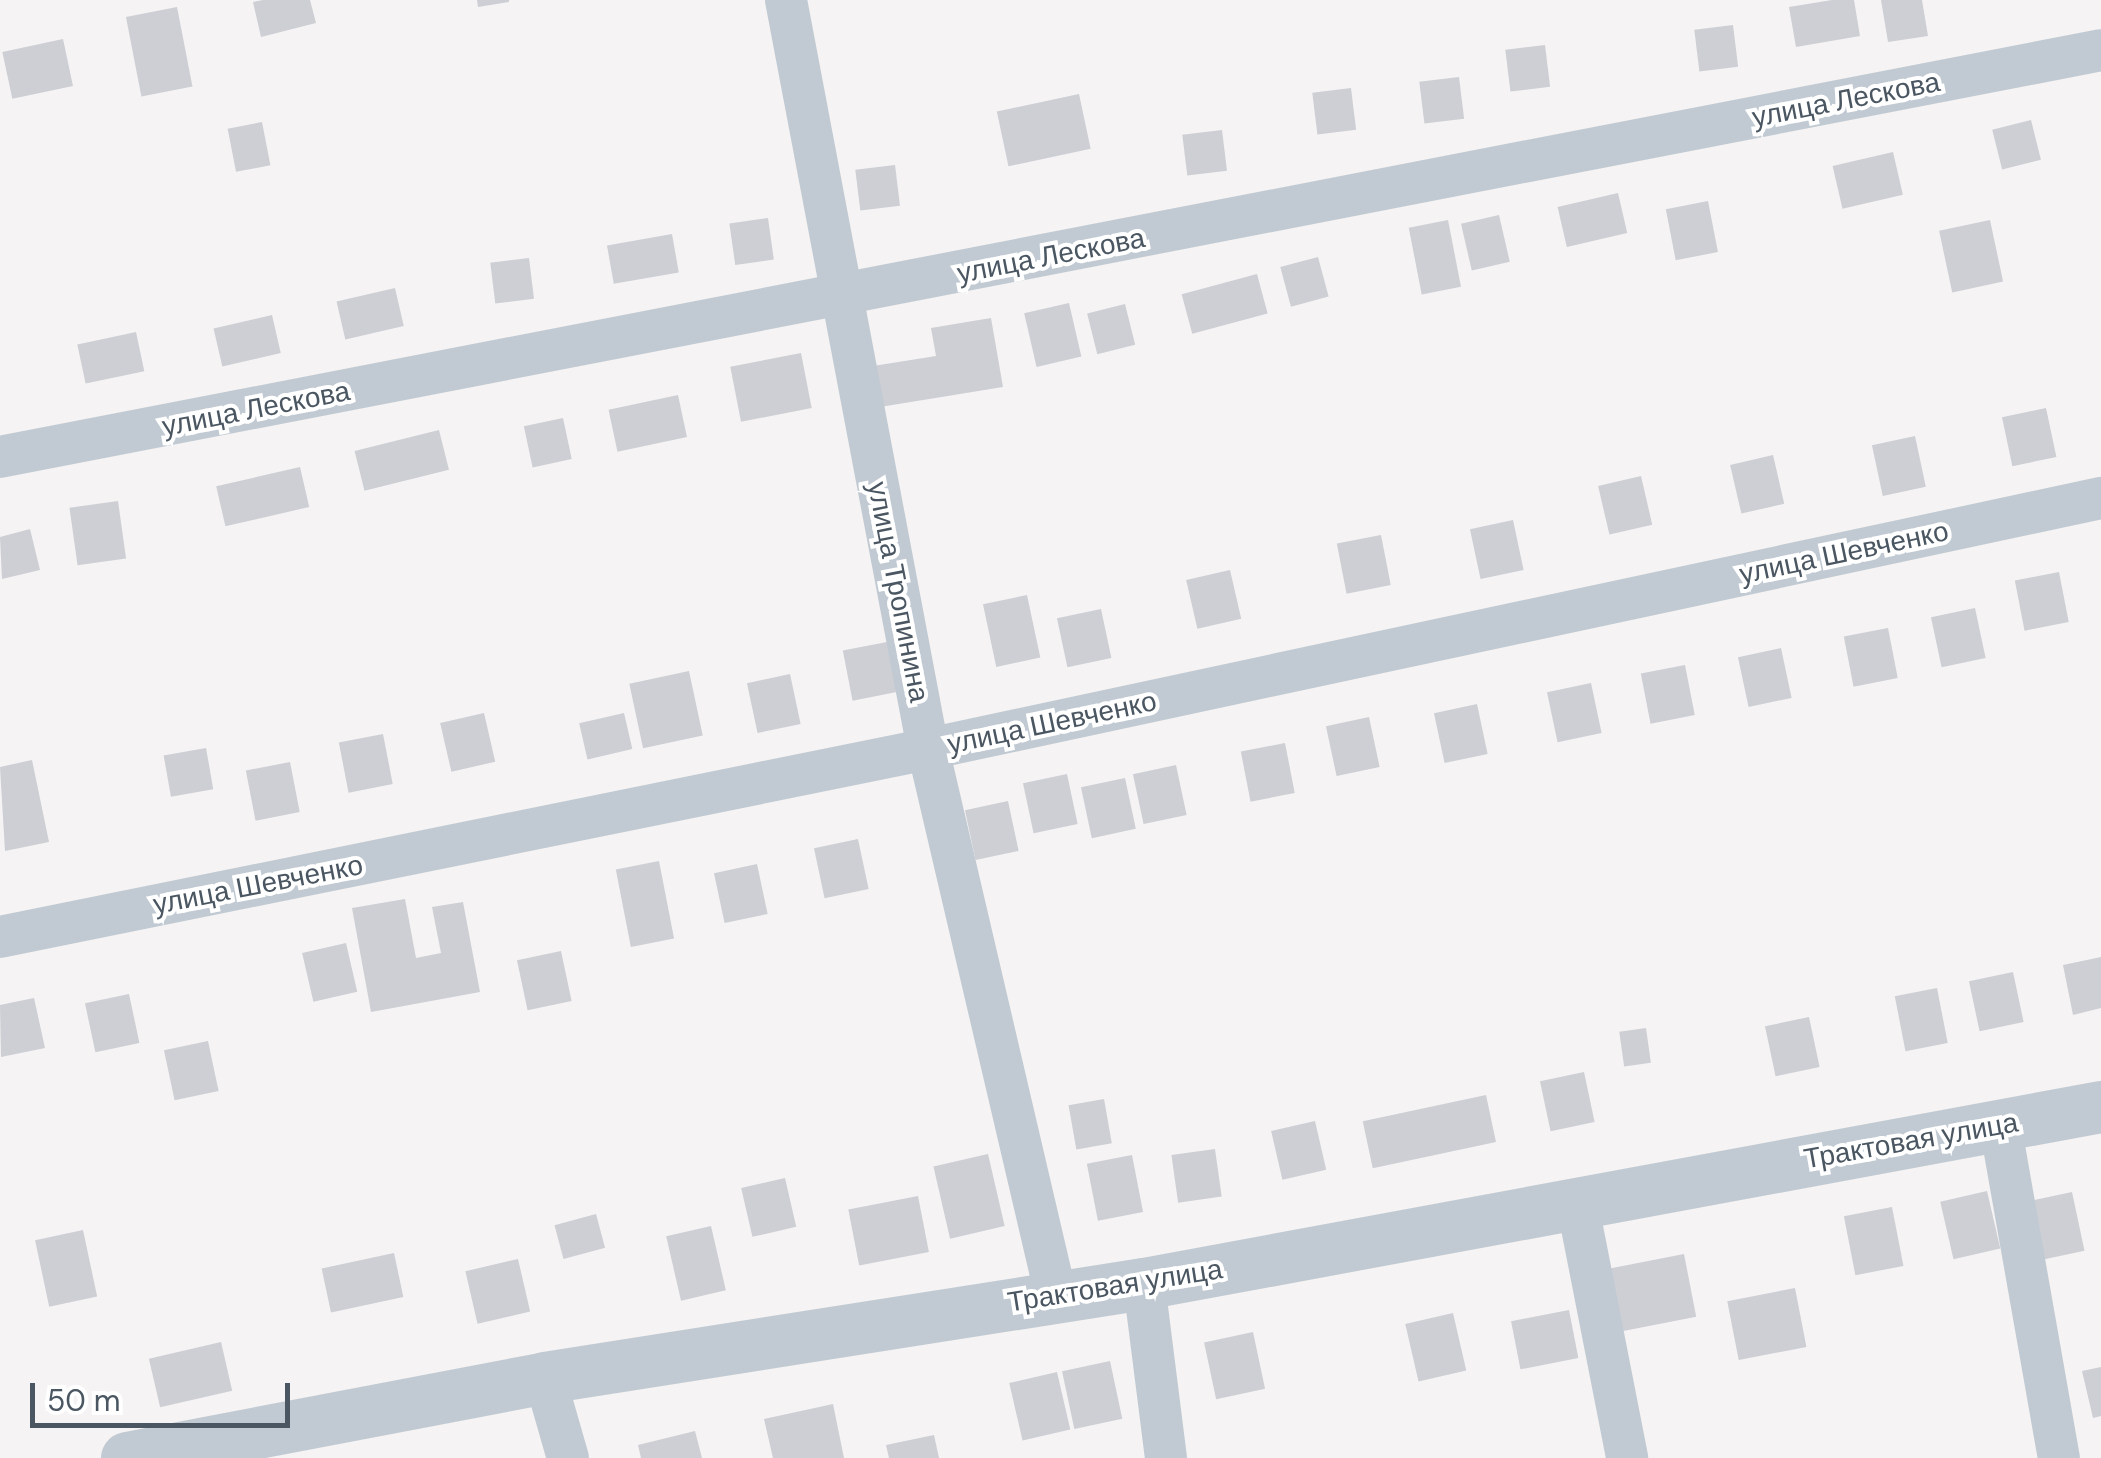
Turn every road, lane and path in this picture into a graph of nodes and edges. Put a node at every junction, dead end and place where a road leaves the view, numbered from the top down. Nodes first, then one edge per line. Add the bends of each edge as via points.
1 (786, 0) edge
2 (2101, 50) edge
3 (842, 298) junction
4 (0, 458) edge
5 (2101, 498) edge
6 (928, 749) junction
7 (0, 937) edge
8 (2101, 1107) edge
9 (2000, 1124) junction
10 (1577, 1202) junction
11 (1144, 1284) junction
12 (1056, 1296) junction
13 (545, 1378) junction
14 (139, 1457) edge
15 (568, 1458) edge
16 (1166, 1458) edge
17 (1627, 1458) edge
18 (2059, 1458) edge

1 - 3 street, улица Тропинина
2 - 3 street, улица Лескова
3 - 4 street, улица Лескова
3 - 6 street, улица Тропинина
5 - 6 street, улица Шевченко
6 - 7 street, улица Шевченко
6 - 12 street, улица Тропинина
8 - 9 street, Трактовая улица
9 - 10 street, Трактовая улица
9 - 18 street
10 - 11 street, Трактовая улица
10 - 17 street
11 - 12 street, Трактовая улица
11 - 16 street
12 - 13 street, Трактовая улица
13 - 14 street, Трактовая улица
13 - 15 street

